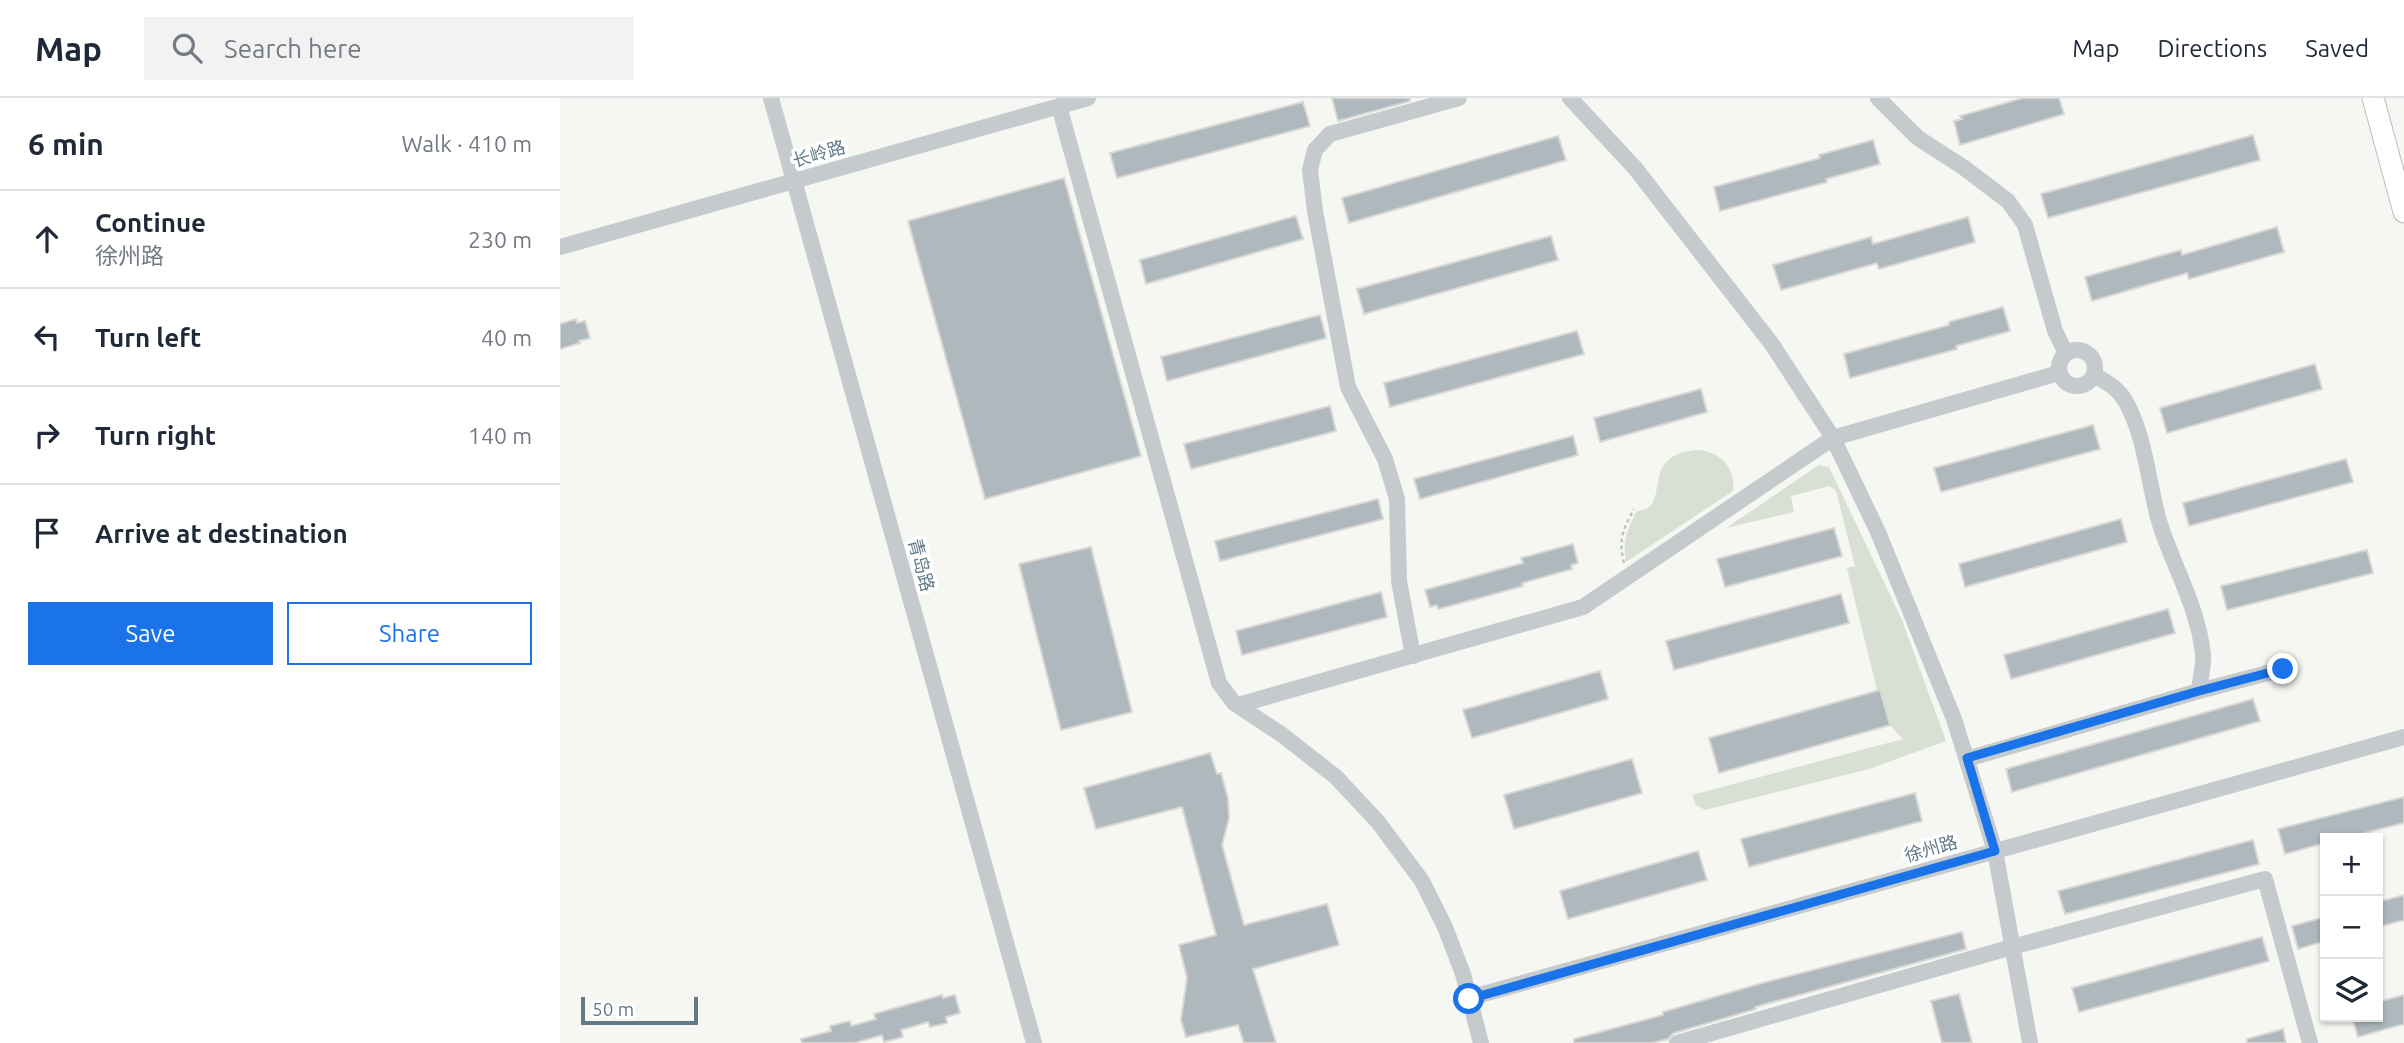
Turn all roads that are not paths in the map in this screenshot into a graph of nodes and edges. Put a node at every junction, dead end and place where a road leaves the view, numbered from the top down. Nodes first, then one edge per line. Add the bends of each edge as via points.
1 (771, 98) edge
2 (1088, 98) edge
3 (1460, 98) edge
4 (1570, 98) edge
5 (1878, 98) edge
6 (2372, 98) edge
7 (1059, 106) junction
8 (795, 181) junction
9 (2404, 212) edge
10 (560, 247) edge
11 (2066, 353) junction
12 (2059, 373) junction
13 (2094, 375) junction
14 (1833, 438) junction
15 (1413, 656) junction
16 (2283, 669) dead end
17 (2199, 691) junction
18 (1238, 705) junction
19 (2404, 737) edge
20 (1967, 758) junction
21 (1995, 851) junction
22 (2012, 947) junction
23 (1469, 999) junction
24 (1034, 1043) edge
25 (1481, 1043) edge
26 (1677, 1043) edge
27 (2030, 1043) edge
28 (2310, 1043) edge

1 - 8 street, 青岛路
2 - 7 street, 长岭路
3 - 15 street via 1330,134 1315,150 1310,170 1348,387 1385,459 1397,499 1399,581
4 - 14 street via 1635,168 1708,259 1771,343
5 - 11 street via 1918,138 2008,201 2025,225 2055,331
6 - 9 main road
7 - 8 street, 长岭路
7 - 18 street via 1212,660 1219,682
8 - 10 street, 长岭路
8 - 24 street, 青岛路
11 - 12 street
11 - 13 street via 2087,352 2095,363
12 - 13 street via 2075,387 2089,383
12 - 14 street
13 - 17 street via 2115,386 2137,426 2158,518 2198,629 2203,656
14 - 15 street via 1583,607
14 - 20 street via 1917,624
15 - 18 street
16 - 17 street
17 - 20 street
18 - 23 street via 1336,777 1378,822 1422,881 1446,927
19 - 21 street, 徐州路
20 - 21 street
21 - 22 street
21 - 23 street, 徐州路
22 - 26 street
22 - 27 street
22 - 28 street via 2265,879
23 - 25 street

